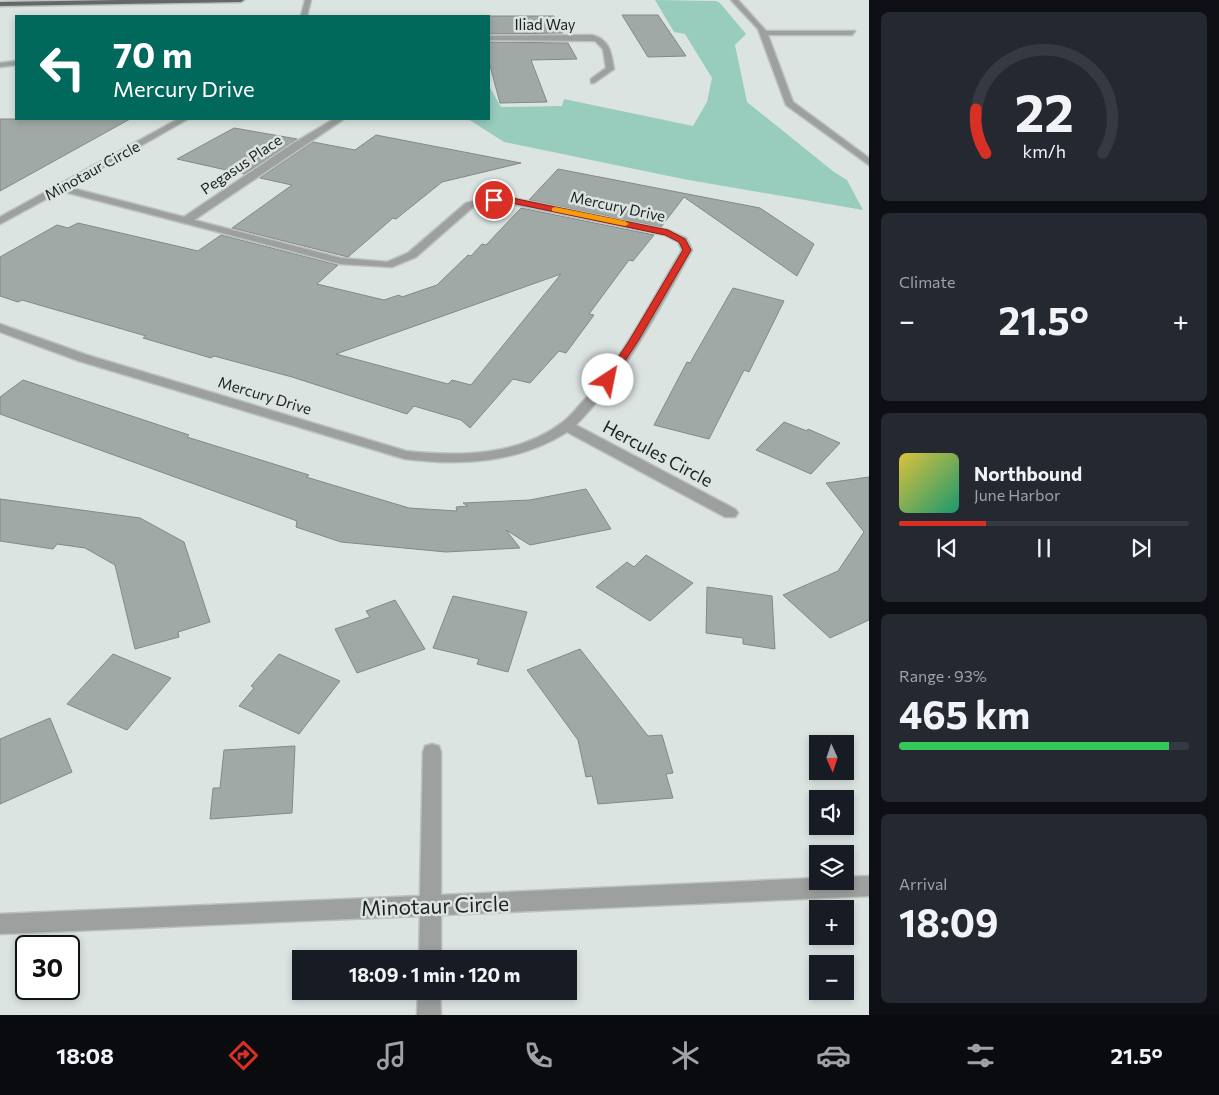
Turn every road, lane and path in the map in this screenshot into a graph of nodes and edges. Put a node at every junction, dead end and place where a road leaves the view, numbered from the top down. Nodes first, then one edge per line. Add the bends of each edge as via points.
1 (242, 0) edge
2 (308, 0) edge
3 (734, 0) edge
4 (0, 4) edge
5 (304, 15) edge
6 (852, 32) dead end
7 (763, 33) junction
8 (490, 38) edge
9 (15, 63) edge
10 (0, 65) edge
11 (594, 80) dead end
12 (182, 120) edge
13 (338, 120) edge
14 (869, 162) edge
15 (60, 188) junction
16 (186, 220) junction
17 (0, 221) edge
18 (0, 328) edge
19 (13, 332) junction
20 (0, 342) edge
21 (567, 426) junction
22 (730, 513) dead end
23 (432, 752) dead end
24 (869, 886) edge
25 (431, 905) junction
26 (0, 924) edge
27 (430, 950) edge
28 (429, 1000) edge
29 (429, 1015) edge

1 - 4 main road
2 - 5 street
3 - 7 street
6 - 7 street
7 - 14 street via 789,103
8 - 11 street, Iliad Way via 592,37 602,40 606,43 610,70
9 - 10 street
12 - 15 street, Minotaur Circle
13 - 16 street, Pegasus Place
15 - 16 street, Mercury Drive
15 - 17 street, Minotaur Circle
16 - 21 street, Mercury Drive via 368,265 388,265 412,255 470,205 494,200 512,200 668,233 682,240 687,250 634,341 599,392
18 - 19 street, Mercury Drive
19 - 20 street
19 - 21 street, Mercury Drive via 84,358 405,455 431,459 484,457 532,446
21 - 22 street, Hercules Circle
23 - 25 street
24 - 25 street, Minotaur Circle
25 - 26 street, Minotaur Circle
25 - 27 street
28 - 29 street

